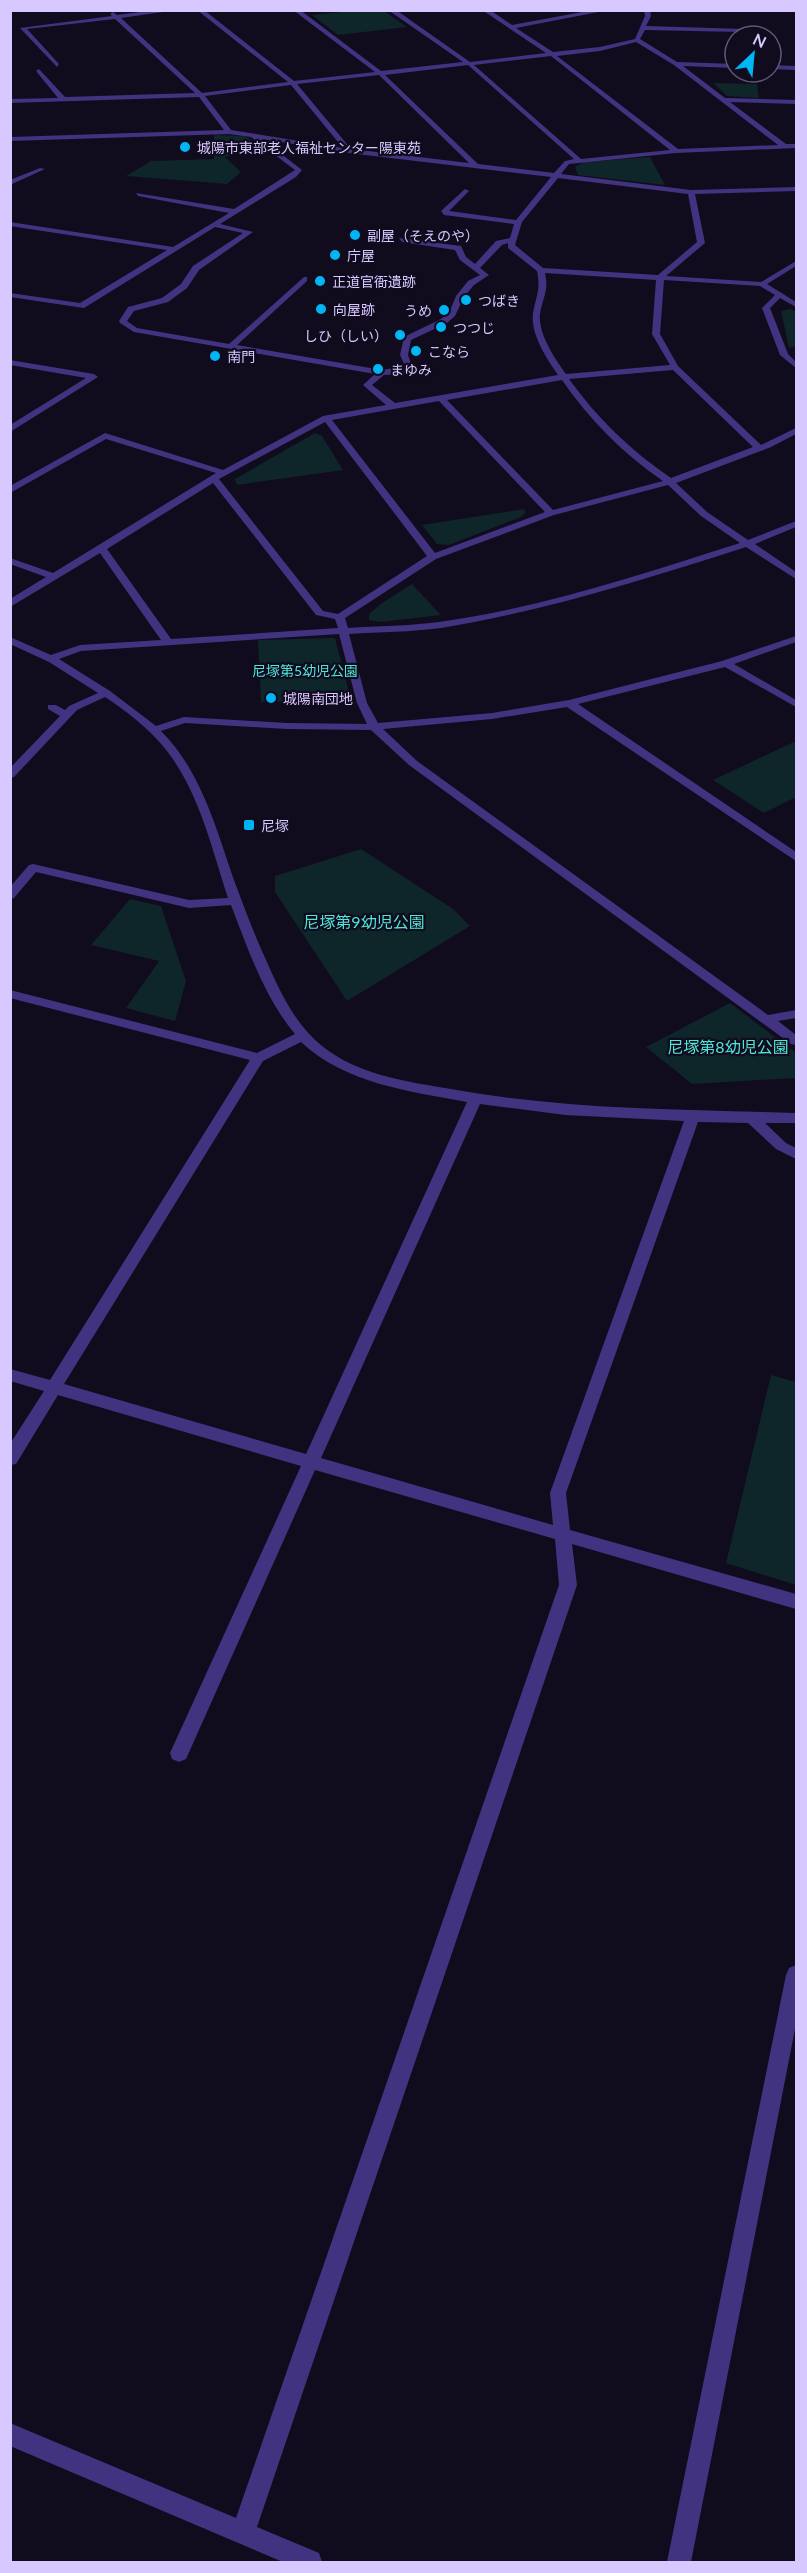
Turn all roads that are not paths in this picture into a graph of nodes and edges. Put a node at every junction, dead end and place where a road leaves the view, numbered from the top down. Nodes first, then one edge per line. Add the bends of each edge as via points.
1 (108, 10) edge
2 (174, 10) edge
3 (200, 10) edge
4 (296, 10) edge
5 (391, 10) edge
6 (485, 10) edge
7 (606, 10) edge
8 (647, 10) edge
9 (116, 18) junction
10 (510, 27) junction
11 (643, 28) junction
12 (723, 30) edge
13 (637, 40) junction
14 (553, 55) junction
15 (470, 64) junction
16 (676, 64) junction
17 (57, 65) dead end
18 (723, 66) edge
19 (39, 70) dead end
20 (381, 74) junction
21 (293, 83) junction
22 (201, 96) junction
23 (63, 99) junction
24 (724, 100) junction
25 (10, 101) edge
26 (796, 102) edge
27 (229, 132) junction
28 (251, 135) junction
29 (10, 139) edge
30 (796, 146) edge
31 (785, 147) junction
32 (349, 151) junction
33 (676, 151) junction
34 (578, 159) junction
35 (476, 166) junction
36 (42, 169) dead end
37 (555, 176) junction
38 (10, 183) edge
39 (796, 189) edge
40 (465, 191) dead end
41 (692, 192) junction
42 (138, 194) dead end
43 (236, 212) junction
44 (518, 222) junction
45 (10, 224) edge
46 (214, 225) junction
47 (513, 238) junction
48 (402, 240) dead end
49 (174, 249) junction
50 (796, 263) edge
51 (475, 268) junction
52 (541, 270) junction
53 (660, 277) junction
54 (304, 279) dead end
55 (762, 284) junction
56 (10, 295) edge
57 (779, 295) junction
58 (796, 305) edge
59 (231, 346) junction
60 (10, 362) edge
61 (796, 366) edge
62 (675, 367) junction
63 (382, 373) junction
64 (563, 377) junction
65 (441, 398) junction
66 (393, 406) junction
67 (326, 418) junction
68 (10, 429) edge
69 (796, 431) edge
70 (759, 448) junction
71 (224, 473) junction
72 (214, 478) junction
73 (670, 482) junction
74 (10, 490) edge
75 (551, 513) junction
76 (796, 524) edge
77 (746, 544) junction
78 (102, 549) junction
79 (433, 557) junction
80 (10, 561) edge
81 (796, 576) edge
82 (54, 577) junction
83 (10, 604) edge
84 (340, 618) junction
85 (342, 631) junction
86 (796, 639) edge
87 (10, 640) edge
88 (168, 642) junction
89 (51, 658) junction
90 (726, 663) junction
91 (106, 693) junction
92 (569, 703) junction
93 (796, 704) edge
94 (52, 707) dead end
95 (66, 716) junction
96 (374, 727) junction
97 (154, 730) junction
98 (10, 775) edge
99 (796, 857) edge
100 (10, 895) edge
101 (236, 901) junction
102 (10, 994) edge
103 (796, 1014) edge
104 (768, 1019) junction
105 (302, 1036) junction
106 (796, 1041) edge
107 (258, 1058) junction
108 (476, 1100) junction
109 (692, 1118) junction
110 (752, 1118) junction
111 (796, 1118) edge
112 (796, 1154) edge
113 (10, 1375) edge
114 (53, 1387) junction
115 (10, 1459) edge
116 (311, 1462) junction
117 (563, 1535) junction
118 (796, 1602) edge
119 (179, 1753) dead end
120 (796, 1975) edge
121 (10, 2434) edge
122 (243, 2533) junction
123 (310, 2562) edge
124 (679, 2562) edge

1 - 9 street
2 - 9 street
3 - 21 street
4 - 20 street
5 - 15 street
6 - 10 street
7 - 10 street
8 - 11 street
9 - 17 street via 23,28
9 - 22 street
10 - 14 street
11 - 12 street
11 - 13 street
13 - 14 street
13 - 16 street
14 - 15 street
14 - 33 street
15 - 20 street
15 - 34 street
16 - 18 street
16 - 24 street
19 - 23 street
20 - 21 street
20 - 35 street
21 - 22 street
21 - 32 street
22 - 23 street
22 - 27 street
23 - 25 street
24 - 26 street
24 - 31 street
27 - 28 street
27 - 29 street
28 - 32 street
28 - 43 street via 299,170
30 - 31 street
31 - 33 street
32 - 35 street
33 - 34 street
34 - 37 street via 567,162
35 - 37 street
36 - 38 street
37 - 41 street
37 - 44 street
39 - 41 street
40 - 44 street via 444,213
41 - 53 street via 701,243
42 - 43 street
43 - 46 street
44 - 47 street
45 - 49 street
46 - 49 street
46 - 59 street via 249,232 196,268 183,286 165,300 131,309 123,321 134,330
47 - 51 street via 499,243
47 - 52 street via 511,246
48 - 51 street via 458,248
49 - 56 street via 81,306
50 - 55 street
51 - 63 street via 485,275 471,283 452,314 407,339 404,355 410,367
52 - 53 street
52 - 64 street via 544,287 536,316 542,340
53 - 55 street
53 - 62 street via 657,334
54 - 59 street
55 - 57 street
57 - 58 street
57 - 61 street via 766,308 784,355
59 - 63 street
60 - 68 street via 94,377
62 - 64 street
62 - 70 street
63 - 66 street via 367,385
64 - 65 street
64 - 73 street via 585,407 638,460
65 - 66 street
65 - 75 street
66 - 67 street
67 - 71 street
67 - 79 street
69 - 70 street
70 - 73 street
71 - 72 street
71 - 74 street via 105,436
72 - 78 street
72 - 84 street via 320,613
73 - 75 street
73 - 77 street via 704,514
75 - 79 street
76 - 77 street
77 - 81 street
77 - 85 street via 643,578 533,606 439,625
78 - 82 street
78 - 88 street
79 - 84 street
80 - 82 street
82 - 83 street
84 - 85 street
85 - 88 street
85 - 96 street via 362,703
86 - 90 street
87 - 89 street
88 - 89 street via 80,648
89 - 91 street
90 - 92 street
90 - 93 street
91 - 95 street via 73,708
91 - 97 street
92 - 96 street via 492,716
92 - 99 street
94 - 95 street
95 - 98 street
96 - 97 street via 184,720
96 - 104 street via 413,763
97 - 101 street via 169,746 203,806
100 - 101 street via 33,868 189,904
101 - 105 street via 276,999
102 - 107 street
103 - 104 street
104 - 106 street
105 - 107 street
105 - 108 street via 332,1060 392,1083
107 - 114 street
108 - 109 street
108 - 116 street
109 - 110 street
109 - 117 street via 558,1493
110 - 111 street
110 - 112 street via 781,1146
113 - 114 street
114 - 115 street
114 - 116 street
116 - 117 street
116 - 119 street
117 - 118 street
117 - 122 street via 568,1585
120 - 124 street
121 - 122 street
122 - 123 street

